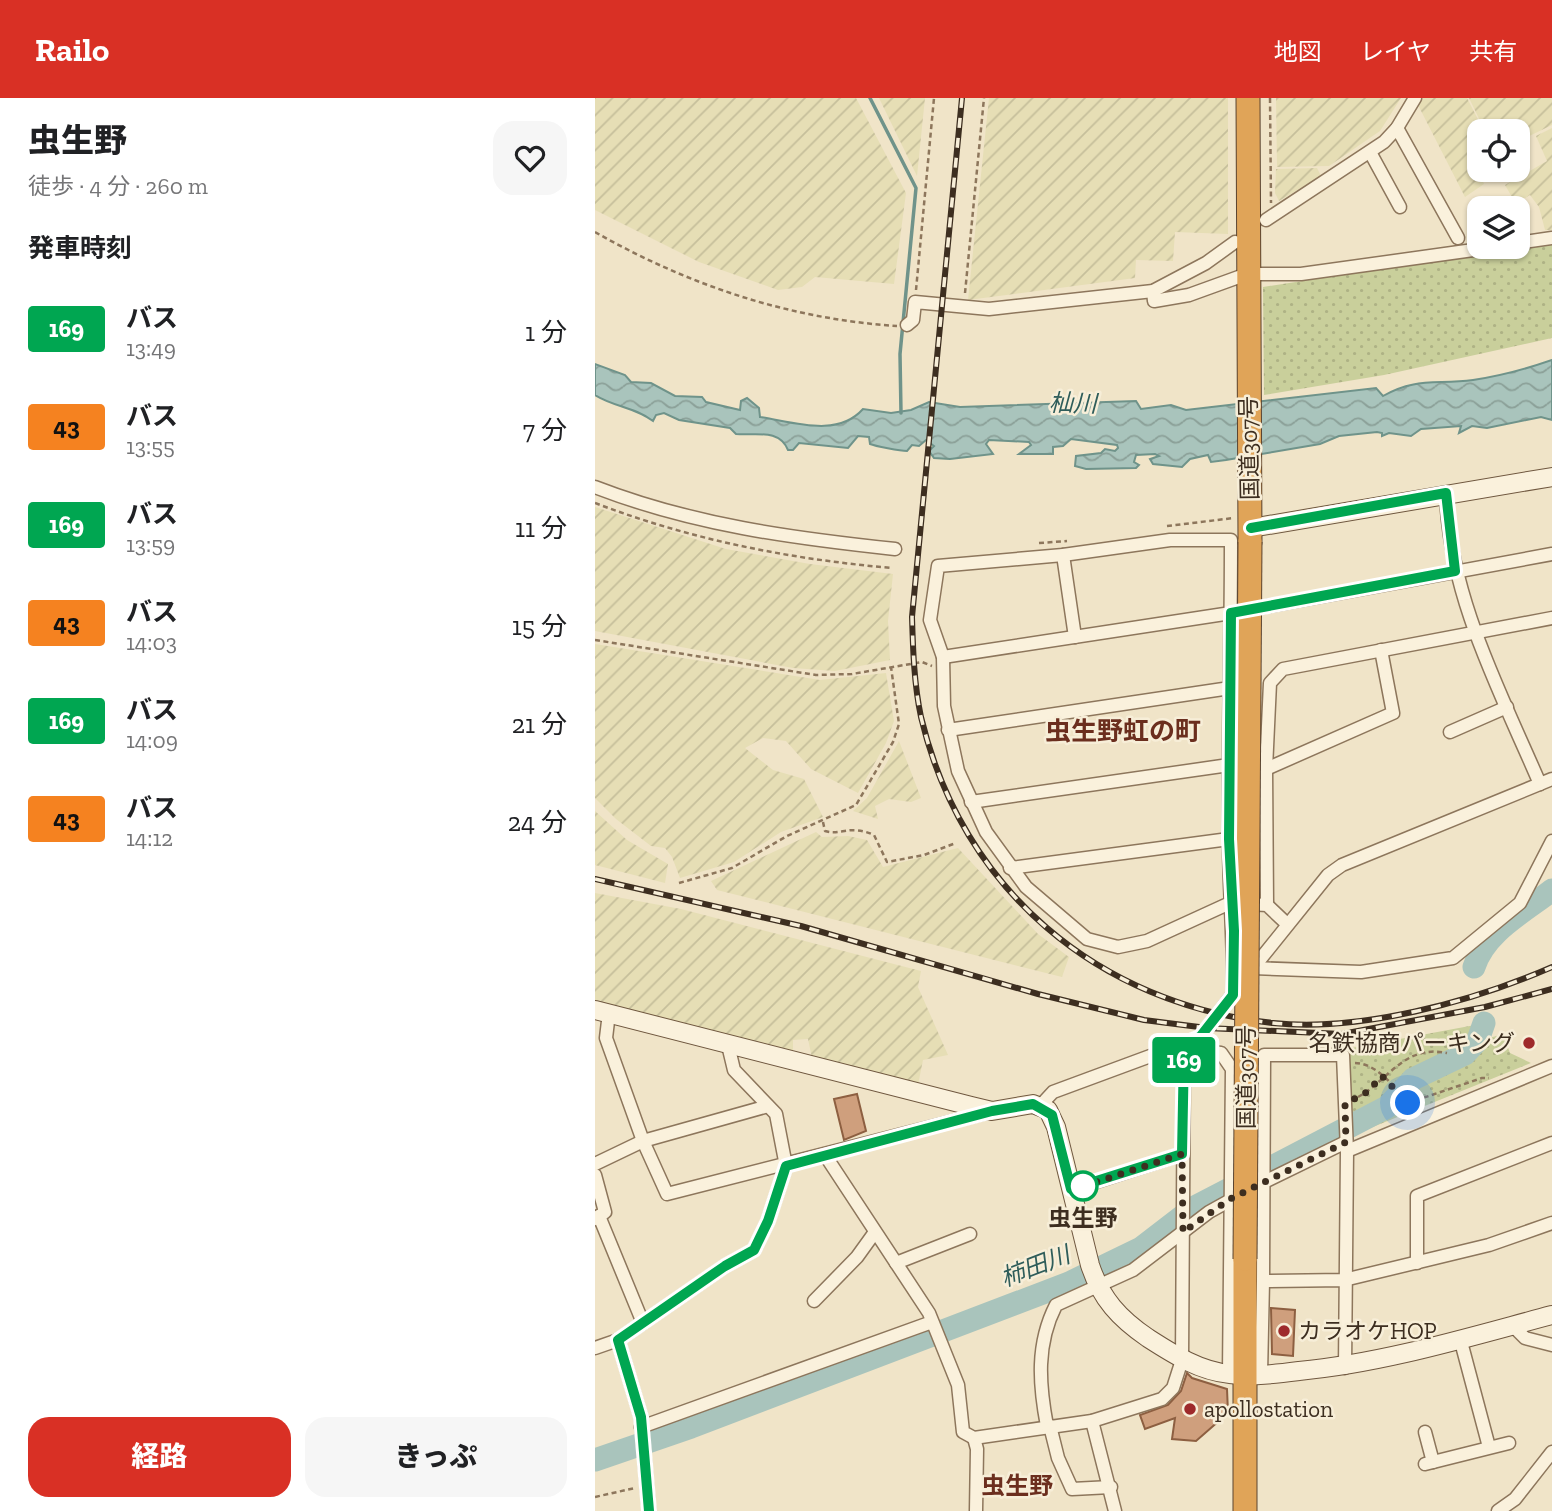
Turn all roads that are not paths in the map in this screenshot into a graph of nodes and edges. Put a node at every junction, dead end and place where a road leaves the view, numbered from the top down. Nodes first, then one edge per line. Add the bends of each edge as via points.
1 (1248, 98) edge
2 (1415, 98) edge
3 (1397, 128) junction
4 (1370, 152) junction
5 (1400, 207) dead end
6 (1269, 218) road end
7 (1458, 238) dead end
8 (1552, 238) edge
9 (1530, 241) edge
10 (1235, 242) dead end
11 (1467, 251) edge
12 (1247, 281) junction
13 (1153, 291) junction
14 (901, 325) road end
15 (1552, 477) edge
16 (595, 486) edge
17 (1446, 493) junction
18 (1250, 523) junction
19 (895, 549) dead end
20 (1552, 554) edge
21 (1063, 555) junction
22 (1455, 571) junction
23 (1231, 613) junction
24 (1552, 618) edge
25 (1476, 633) junction
26 (1076, 637) junction
27 (1381, 650) junction
28 (943, 657) junction
29 (1230, 688) junction
30 (1507, 707) junction
31 (948, 730) junction
32 (1450, 732) dead end
33 (1229, 765) junction
34 (1266, 769) junction
35 (1546, 782) edge
36 (971, 802) junction
37 (1229, 839) junction
38 (1552, 841) edge
39 (1010, 869) junction
40 (1230, 903) junction
41 (1267, 905) junction
42 (1287, 924) junction
43 (1253, 968) junction
44 (1233, 995) junction
45 (602, 1012) edge
46 (728, 1045) junction
47 (1178, 1049) junction
48 (1552, 1066) edge
49 (768, 1106) junction
50 (1040, 1106) junction
51 (992, 1111) junction
52 (643, 1141) junction
53 (1552, 1143) edge
54 (1346, 1144) junction
55 (1182, 1154) junction
56 (825, 1155) junction
57 (595, 1164) edge
58 (786, 1166) junction
59 (595, 1175) edge
60 (1264, 1182) junction
61 (1071, 1189) junction
62 (1230, 1197) junction
63 (597, 1217) edge
64 (1552, 1223) edge
65 (1183, 1229) junction
66 (875, 1232) junction
67 (970, 1234) dead end
68 (896, 1263) junction
69 (1417, 1263) junction
70 (1094, 1277) junction
71 (1344, 1280) junction
72 (1263, 1281) junction
73 (814, 1301) dead end
74 (1552, 1315) edge
75 (932, 1322) junction
76 (643, 1323) junction
77 (1513, 1326) junction
78 (1460, 1338) junction
79 (618, 1340) junction
80 (1552, 1345) edge
81 (595, 1348) edge
82 (1182, 1360) junction
83 (1345, 1368) junction
84 (1245, 1374) junction
85 (1092, 1420) junction
86 (1048, 1426) junction
87 (641, 1430) junction
88 (1425, 1432) dead end
89 (974, 1438) junction
90 (1509, 1443) dead end
91 (1489, 1447) junction
92 (1552, 1452) edge
93 (1111, 1487) junction
94 (649, 1511) edge
95 (976, 1511) edge
96 (1115, 1511) edge
97 (1245, 1511) edge
98 (1498, 1511) edge

1 - 12 highway, 国道307号
2 - 3 street
3 - 4 street
3 - 7 street
4 - 5 street
4 - 6 street
8 - 9 street
10 - 13 street via 1177,281
11 - 12 street
12 - 13 street via 1154,300
12 - 18 highway, 国道307号
13 - 14 street via 1022,307 915,302 913,320
15 - 17 street
16 - 19 street via 643,505 726,527
17 - 18 street
17 - 22 street
18 - 84 highway, 国道307号, bridge
20 - 22 street
21 - 23 street via 1170,540 1231,540
21 - 26 street
21 - 28 street via 938,566 930,620
22 - 23 street
22 - 25 street
23 - 26 street
23 - 29 street
24 - 25 street
25 - 27 street
25 - 30 street
26 - 28 street
27 - 34 street via 1393,713
27 - 34 street via 1276,673 1270,683
28 - 31 street
29 - 31 street
29 - 33 street
30 - 32 street
30 - 35 street
31 - 36 street
33 - 36 street
33 - 37 street
34 - 41 street
35 - 42 street via 1342,865
36 - 39 street
37 - 39 street
37 - 40 street
38 - 43 street via 1520,903 1453,958 1361,972
39 - 40 street via 1079,932 1107,945 1147,941
40 - 41 street
40 - 44 street
41 - 42 street
42 - 43 street
43 - 44 street
44 - 47 street via 1200,1037
45 - 46 street
45 - 52 street via 606,1038
46 - 49 street via 734,1070
46 - 51 street
47 - 50 street via 1053,1092
47 - 55 street
47 - 62 street via 1221,1053 1232,1069
48 - 54 street
49 - 52 street
49 - 58 street via 776,1114
50 - 51 street
50 - 61 street via 1052,1115
51 - 56 street
52 - 57 street
52 - 58 street via 667,1194
53 - 69 street via 1417,1196
54 - 60 street
54 - 60 street via 1343,1055 1264,1055
54 - 71 street
55 - 61 street
55 - 65 street
56 - 58 street
56 - 66 street
58 - 76 street via 754,1250
59 - 63 street via 605,1212
60 - 62 street
60 - 72 street
61 - 70 street
62 - 65 street
62 - 84 street
63 - 76 street
64 - 69 street
65 - 70 street via 1133,1270
65 - 82 street
66 - 68 street
66 - 73 street
67 - 68 street
68 - 75 street
69 - 71 street
70 - 82 street via 1125,1322
70 - 86 street via 1056,1305 1048,1321 1041,1347
71 - 72 street
71 - 83 street
72 - 84 street
74 - 77 street
75 - 87 street
75 - 89 street via 958,1385 963,1432
76 - 79 street
77 - 78 street
77 - 80 street via 1525,1338
78 - 83 street
78 - 91 street
79 - 81 street
79 - 87 street
82 - 84 street
82 - 85 street via 1174,1388 1162,1399
83 - 84 street
84 - 97 highway, 国道307号
85 - 86 street
85 - 93 street
86 - 89 street
86 - 93 street via 1072,1489
87 - 94 street
88 - 91 street via 1429,1463
89 - 95 street
90 - 91 street
92 - 98 street via 1515,1499
93 - 96 street

